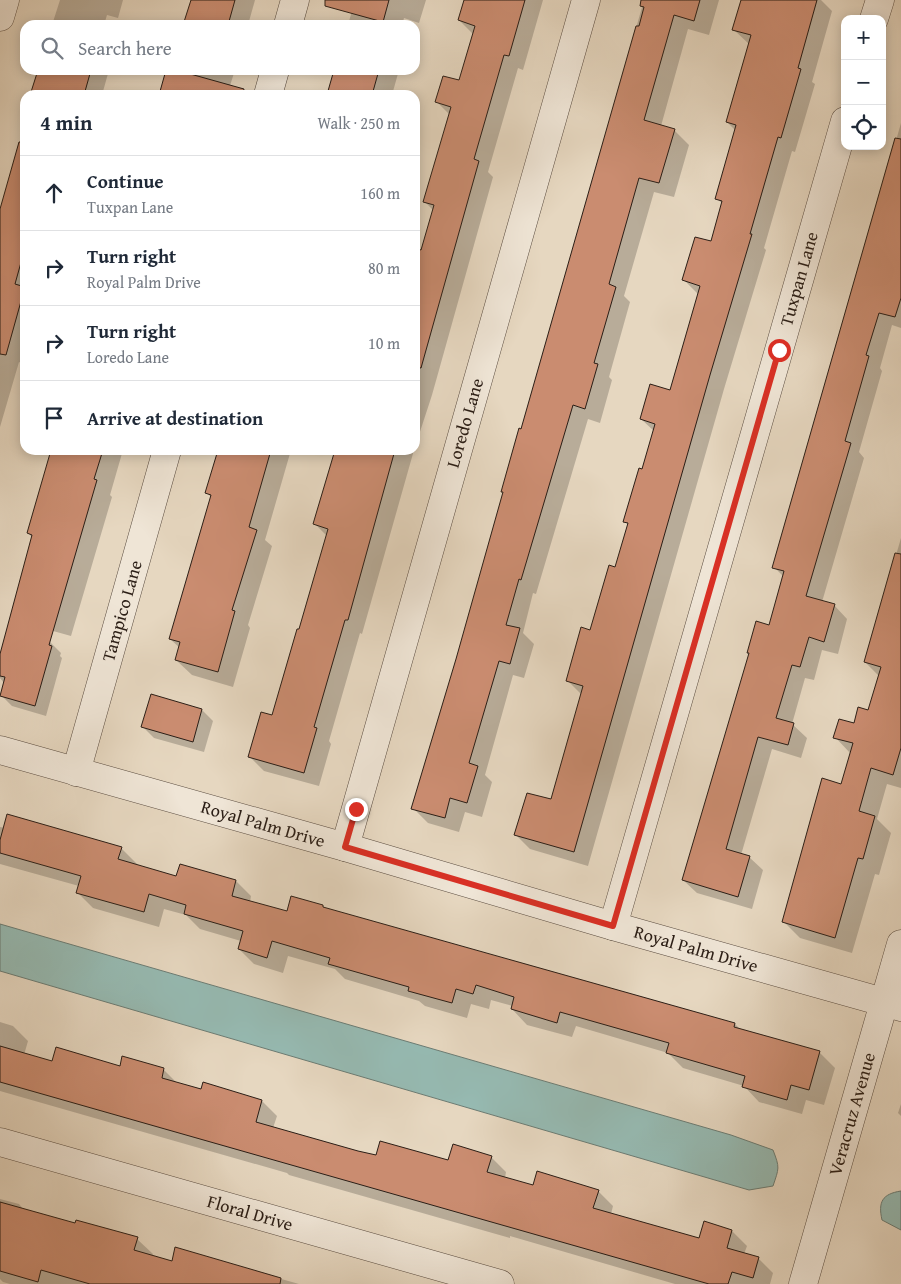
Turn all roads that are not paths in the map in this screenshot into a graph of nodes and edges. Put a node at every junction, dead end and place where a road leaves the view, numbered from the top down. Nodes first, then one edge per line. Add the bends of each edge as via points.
1 (5, 0) edge
2 (295, 0) edge
3 (586, 0) edge
4 (880, 0) edge
5 (875, 15) edge
6 (0, 17) edge
7 (289, 20) edge
8 (274, 75) edge
9 (269, 90) edge
10 (841, 135) edge
11 (166, 455) edge
12 (0, 750) edge
13 (76, 772) junction
14 (345, 847) junction
15 (613, 926) junction
16 (901, 944) edge
17 (893, 1005) edge
18 (0, 1142) edge
19 (500, 1284) edge
20 (803, 1284) edge

1 - 6 street
2 - 7 street
3 - 14 street, Loredo Lane
4 - 5 street
8 - 9 street
10 - 15 street, Tuxpan Lane
11 - 13 street, Tampico Lane
12 - 13 street, Royal Palm Drive
13 - 14 street, Royal Palm Drive
14 - 15 street, Royal Palm Drive
15 - 17 street, Royal Palm Drive
16 - 17 street, Veracruz Avenue
17 - 20 street, Veracruz Avenue
18 - 19 street, Floral Drive

